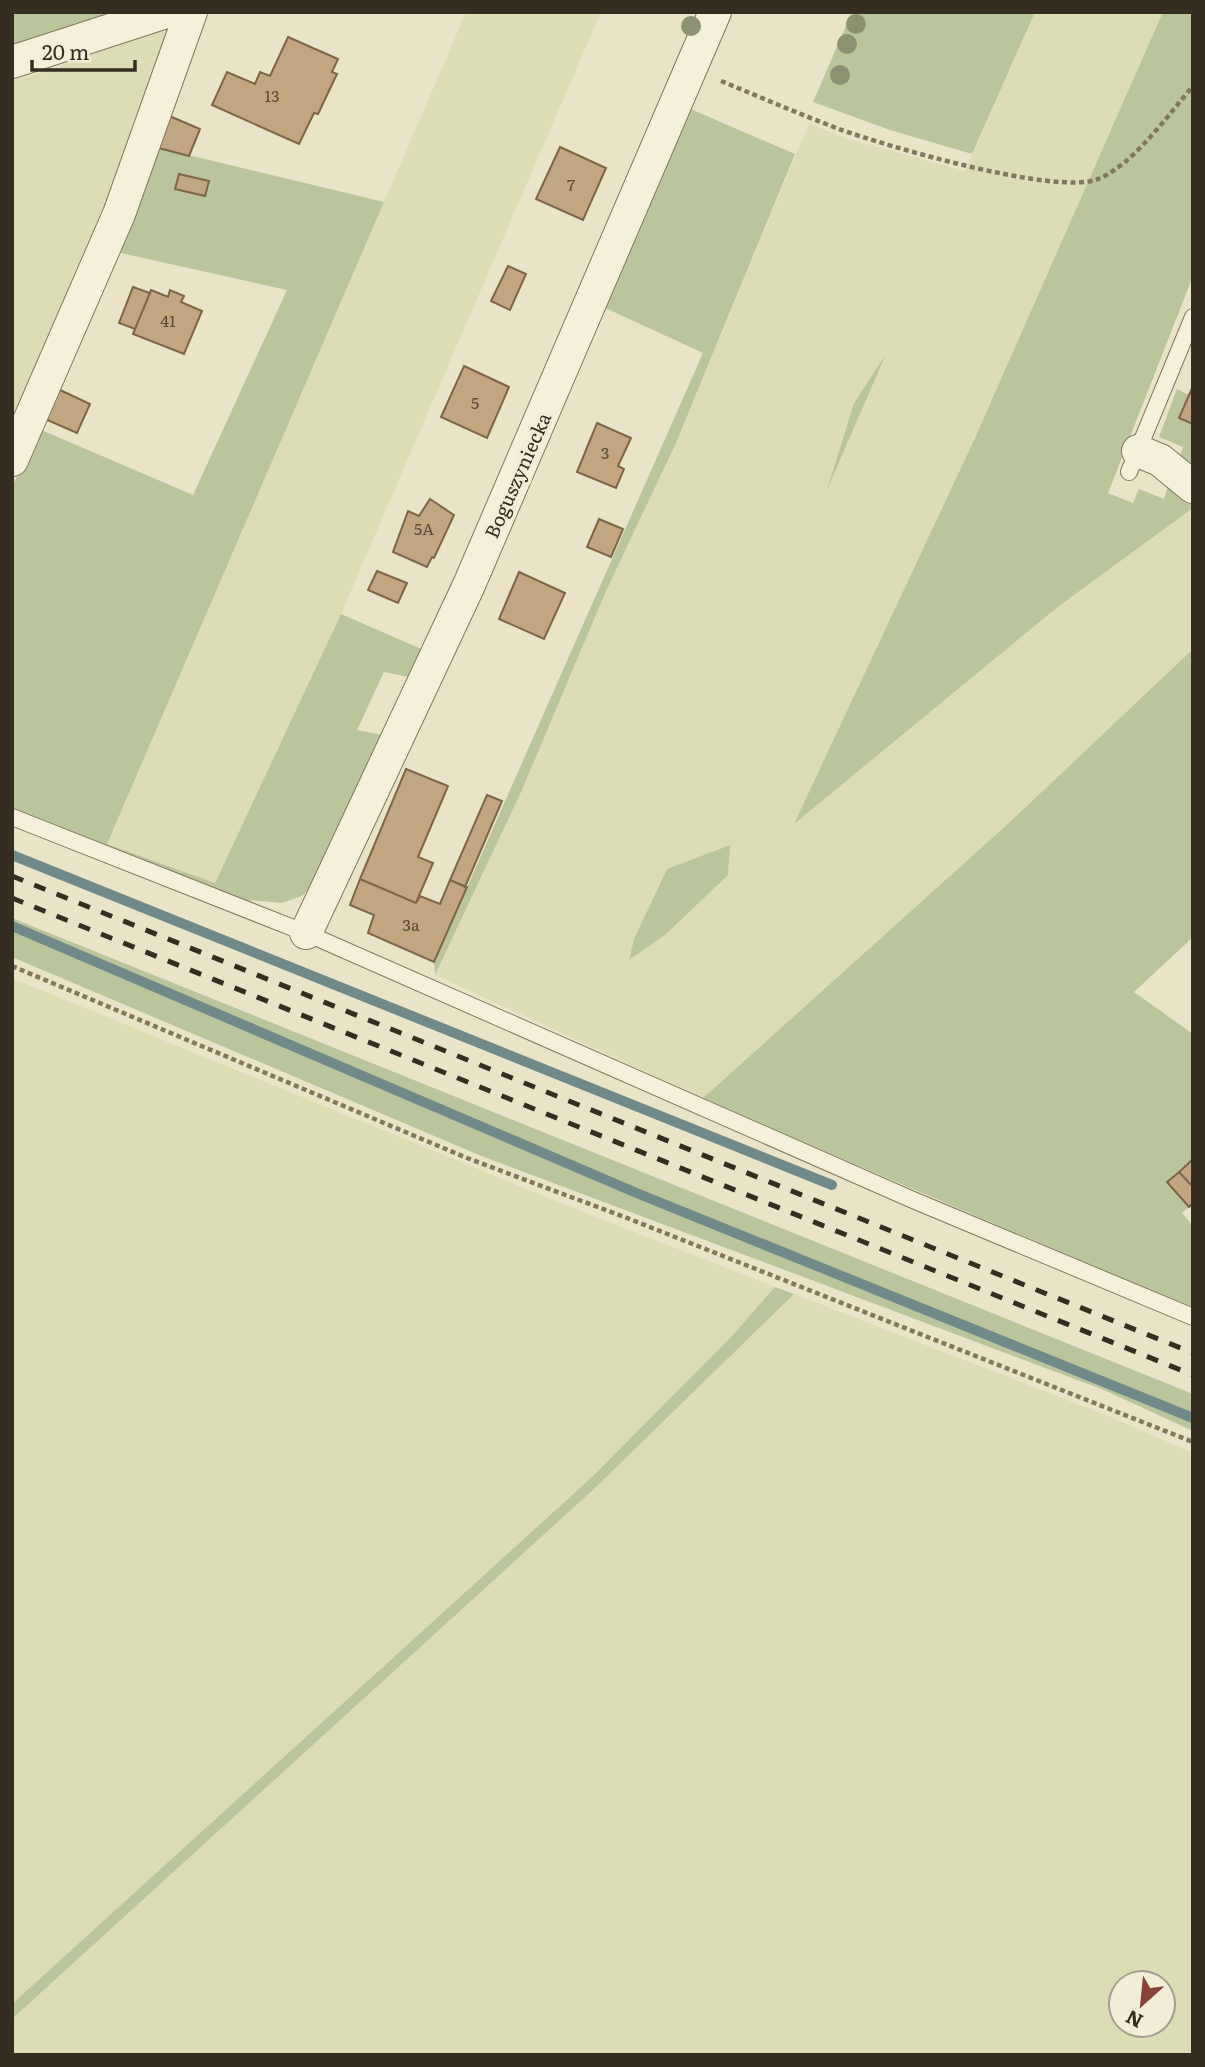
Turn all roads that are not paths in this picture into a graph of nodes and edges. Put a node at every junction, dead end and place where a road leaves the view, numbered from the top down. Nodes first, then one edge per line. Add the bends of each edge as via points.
1 (166, 12) edge
2 (191, 12) edge
3 (715, 12) edge
4 (12, 62) edge
5 (1193, 317) edge
6 (12, 460) edge
7 (1134, 462) joint
8 (1193, 487) edge
9 (12, 817) edge
10 (306, 933) junction
11 (1193, 1317) edge

1 - 4 street
2 - 6 street via 119,214
3 - 10 street, Boguszyniecka via 469,585
5 - 7 lane
7 - 8 street via 1160,460
9 - 10 lane
10 - 11 lane via 913,1200

